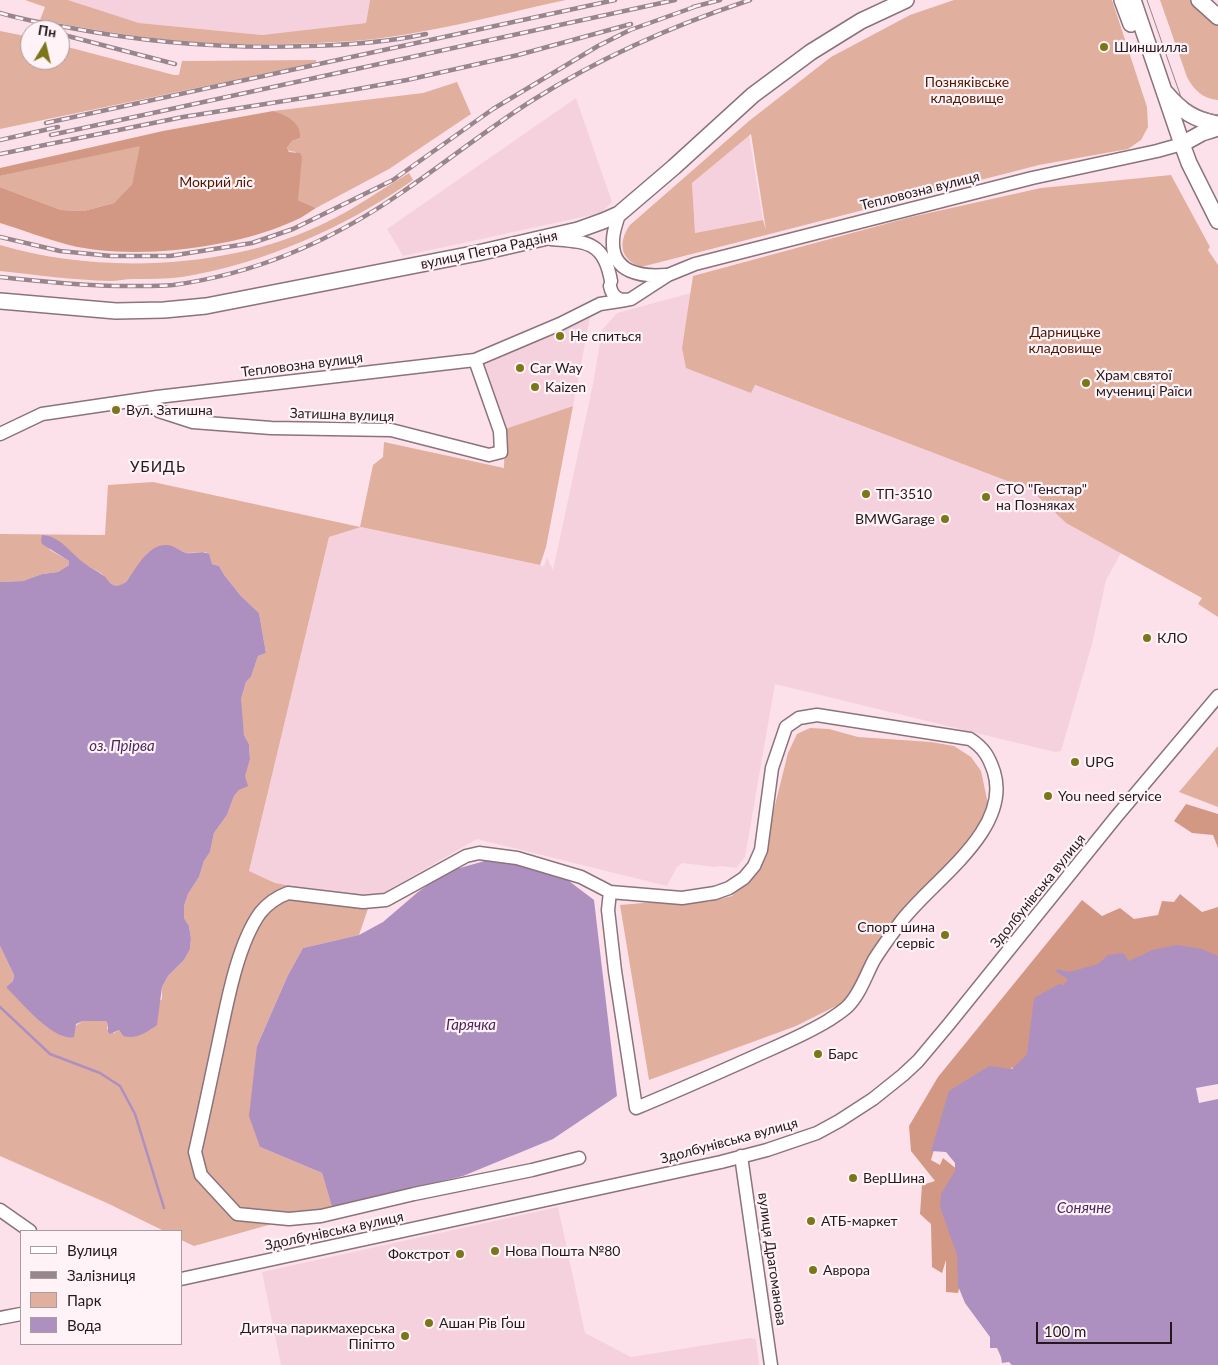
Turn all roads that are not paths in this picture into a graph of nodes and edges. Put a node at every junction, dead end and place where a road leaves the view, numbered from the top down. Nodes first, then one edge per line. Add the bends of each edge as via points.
1 (906, 0) edge
2 (1122, 0) edge
3 (1133, 0) edge
4 (1200, 0) edge
5 (1218, 18) edge
6 (1162, 88) junction
7 (1218, 126) edge
8 (1218, 138) edge
9 (1182, 144) junction
10 (619, 214) junction
11 (1218, 221) edge
12 (546, 238) junction
13 (630, 271) junction
14 (668, 275) junction
15 (610, 284) junction
16 (638, 293) junction
17 (626, 300) junction
18 (0, 301) edge
19 (600, 304) junction
20 (475, 360) junction
21 (151, 398) junction
22 (0, 434) edge
23 (1218, 696) edge
24 (610, 892) junction
25 (741, 1156) junction
26 (579, 1158) dead end
27 (0, 1210) edge
28 (29, 1230) edge
29 (182, 1279) edge
30 (20, 1314) edge
31 (0, 1318) edge
32 (771, 1365) edge

1 - 10 main road, вулиця Петра Радзіня via 835,36 760,90
2 - 9 main road via 1170,132
3 - 6 main road
4 - 5 main road
6 - 7 main road via 1188,114
6 - 9 main road
7 - 9 main road
8 - 9 main road
9 - 11 main road
9 - 14 street, Тепловозна вулиця via 1032,178 744,251
10 - 12 main road, вулиця Петра Радзіня via 593,226
10 - 13 street via 613,244 617,258
12 - 15 street via 594,246 608,263
12 - 18 main road, вулиця Петра Радзіня via 206,306 116,311
13 - 14 street, Тепловозна вулиця via 640,276
13 - 15 street via 616,274
13 - 16 street via 638,278
14 - 16 street, Тепловозна вулиця
15 - 17 street via 613,295
15 - 19 street via 608,294
16 - 17 street
17 - 19 street, Тепловозна вулиця
19 - 20 street, Тепловозна вулиця
20 - 21 street, Тепловозна вулиця
20 - 21 street, Затишна вулиця via 500,430 501,452 489,455 391,430 193,422 159,411
21 - 22 street, Тепловозна вулиця via 42,414
23 - 25 street, Здолбунівська вулиця via 918,1061 878,1095 817,1133
24 - 24 street via 682,898 715,893 744,878 761,850 772,768 778,749 786,727 799,718 817,715 970,739 990,759 996,778 996,792 981,834 959,862 901,922 848,1006 830,1020 788,1041 636,1108 614,963 608,910
24 - 26 street via 582,876 517,858 479,853 466,856 386,900 363,902 288,893 277,897 260,913 242,949 195,1152 201,1175 237,1214 289,1219 321,1216
25 - 29 street, Здолбунівська вулиця
25 - 32 street, вулиця Драгоманова
27 - 28 street
30 - 31 street

